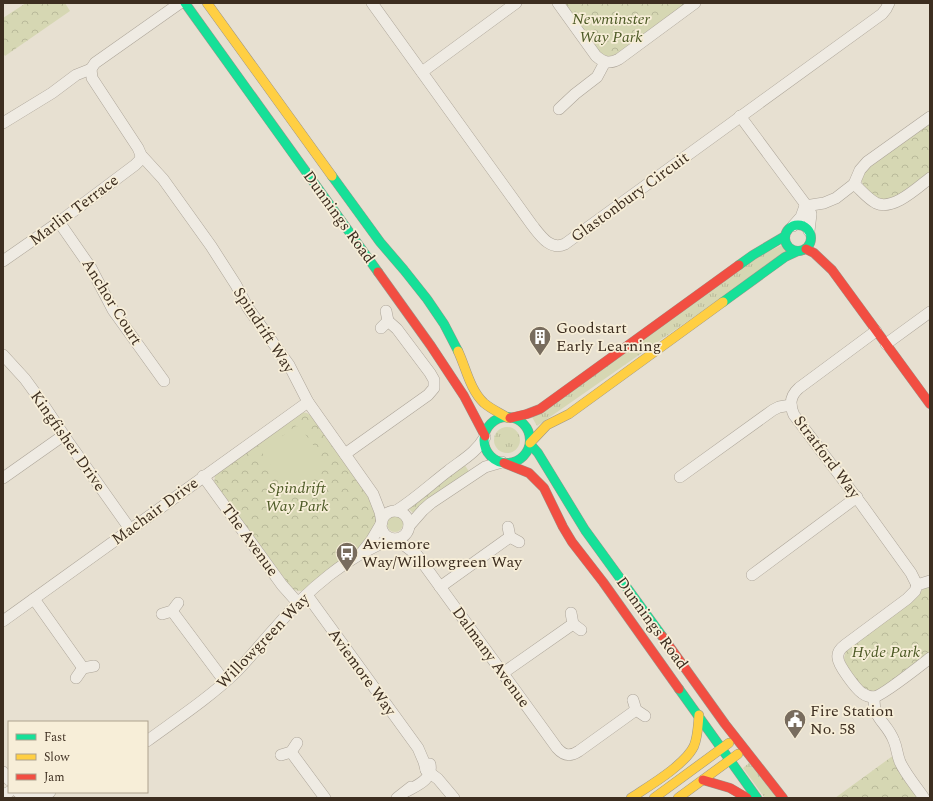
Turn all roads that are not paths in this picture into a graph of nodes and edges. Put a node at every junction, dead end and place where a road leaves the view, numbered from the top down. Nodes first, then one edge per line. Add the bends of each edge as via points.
1 (180, 3) edge
2 (185, 3) edge
3 (207, 3) edge
4 (372, 3) edge
5 (516, 3) edge
6 (558, 3) edge
7 (695, 3) edge
8 (889, 3) edge
9 (605, 62) junction
10 (422, 72) junction
11 (92, 74) junction
12 (559, 109) dead end
13 (740, 116) junction
14 (930, 117) edge
15 (3, 123) edge
16 (138, 160) junction
17 (930, 178) edge
18 (854, 184) junction
19 (805, 206) junction
20 (59, 222) junction
21 (792, 226) junction
22 (811, 234) junction
23 (785, 236) junction
24 (802, 250) junction
25 (3, 261) edge
26 (832, 270) junction
27 (930, 312) edge
28 (385, 320) dead end
29 (876, 331) junction
30 (886, 344) junction
31 (3, 355) edge
32 (164, 381) dead end
33 (308, 402) junction
34 (930, 404) edge
35 (791, 405) junction
36 (509, 418) junction
37 (64, 435) junction
38 (485, 436) junction
39 (530, 443) junction
40 (345, 454) junction
41 (503, 462) junction
42 (203, 476) junction
43 (680, 477) dead end
44 (3, 478) edge
45 (373, 494) junction
46 (857, 497) junction
47 (395, 511) junction
48 (381, 523) junction
49 (409, 528) junction
50 (130, 529) junction
51 (512, 535) dead end
52 (395, 539) junction
53 (360, 554) junction
54 (417, 555) junction
55 (752, 575) dead end
56 (930, 581) edge
57 (917, 585) junction
58 (440, 587) junction
59 (306, 595) junction
60 (34, 599) junction
61 (298, 603) junction
62 (171, 609) dead end
63 (3, 621) edge
64 (575, 622) dead end
65 (930, 658) edge
66 (503, 674) junction
67 (76, 678) dead end
68 (225, 682) junction
69 (874, 697) junction
70 (638, 709) dead end
71 (699, 715) junction
72 (737, 737) junction
73 (148, 740) edge
74 (745, 748) junction
75 (722, 749) junction
76 (290, 750) dead end
77 (730, 760) junction
78 (428, 771) junction
79 (704, 780) junction
80 (325, 798) edge
81 (397, 798) edge
82 (454, 798) edge
83 (631, 798) edge
84 (654, 798) edge
85 (678, 798) edge
86 (747, 798) edge
87 (757, 798) edge
88 (783, 798) edge
89 (924, 798) edge

1 - 11 street via 95,63
2 - 38 main road, Dunnings Road via 431,346 464,396
3 - 36 main road, Dunnings Road via 380,242 433,305 452,338 478,397
4 - 10 street, Glastonbury Circuit
5 - 10 street
6 - 9 street via 596,56
7 - 9 street via 619,58
8 - 13 street, Glastonbury Circuit via 882,14
9 - 12 street via 597,77
10 - 13 street, Glastonbury Circuit via 541,237 555,245 565,244
11 - 15 street via 72,79
11 - 16 street via 138,148
13 - 19 street
14 - 18 street via 867,162
16 - 20 street, Marlin Terrace
16 - 33 street, Spindrift Way via 153,169 177,197 236,285 248,308 289,365
17 - 18 street via 892,204 876,203
18 - 19 street via 831,200
19 - 21 street via 801,217
19 - 22 street via 811,214
20 - 25 street, Marlin Terrace
20 - 32 street, Anchor Court via 91,268 113,310
21 - 22 main road via 803,225
21 - 23 main road
22 - 24 main road via 811,243
22 - 26 main road
23 - 24 main road via 792,250
23 - 36 main road via 753,255 540,409
24 - 26 main road via 814,253
24 - 39 main road via 785,257 569,414 547,425
26 - 29 main road
27 - 30 street
28 - 40 street via 398,329 430,373 434,380 434,388 428,395
29 - 30 main road
29 - 35 street, Stratford Way via 799,388 792,395
30 - 34 main road
31 - 37 street, Kingfisher Drive via 37,396
33 - 40 street, Spindrift Way
33 - 42 street, Machair Drive
35 - 43 street via 772,410
35 - 46 street, Stratford Way via 794,415
36 - 38 main road via 501,418 494,422
36 - 39 main road via 525,426
37 - 44 street
37 - 50 street, Kingfisher Drive
38 - 41 main road via 488,453
38 - 47 street via 475,451 412,501
39 - 41 main road via 521,458
39 - 72 main road, Dunnings Road via 585,530
40 - 45 street, Spindrift Way
41 - 49 street via 485,468 431,503
41 - 71 main road, Dunnings Road via 529,473 544,488 572,542
42 - 50 street, Machair Drive
42 - 61 street, The Avenue via 282,585
45 - 47 street, Spindrift Way
45 - 48 street, Spindrift Way
46 - 55 street
46 - 57 street, Stratford Way
47 - 48 street via 385,516
47 - 49 street via 405,514
48 - 52 street via 384,532
48 - 53 street, Willowgreen Way
49 - 52 street via 402,537
49 - 54 street, Dalmany Avenue
50 - 60 street, Machair Drive
51 - 58 street
52 - 53 street, Willowgreen Way
52 - 54 street, Dalmany Avenue
53 - 59 street, Willowgreen Way
54 - 58 street, Dalmany Avenue
56 - 57 street
57 - 69 street via 907,599 845,645 838,655 840,664 857,688 866,696
58 - 66 street, Dalmany Avenue
59 - 61 street, Willowgreen Way
59 - 78 street, Aviemore Way via 418,748
60 - 63 street, Machair Drive
60 - 67 street via 89,667
61 - 68 street, Willowgreen Way via 249,659
62 - 68 street
64 - 66 street
65 - 69 street
66 - 70 street, Dalmany Avenue via 563,754 579,752
68 - 73 street, Willowgreen Way
69 - 89 street via 877,716 894,741 905,772
71 - 75 main road, Dunnings Road
71 - 83 main road via 692,750 675,766
72 - 74 main road, Dunnings Road
72 - 75 main road
74 - 77 main road
74 - 88 main road, Dunnings Road
75 - 77 main road, Dunnings Road
75 - 84 main road
76 - 80 street
77 - 79 main road
77 - 87 main road, Dunnings Road
78 - 81 street via 423,782
78 - 82 street via 443,783
79 - 85 main road
79 - 86 main road via 730,788

